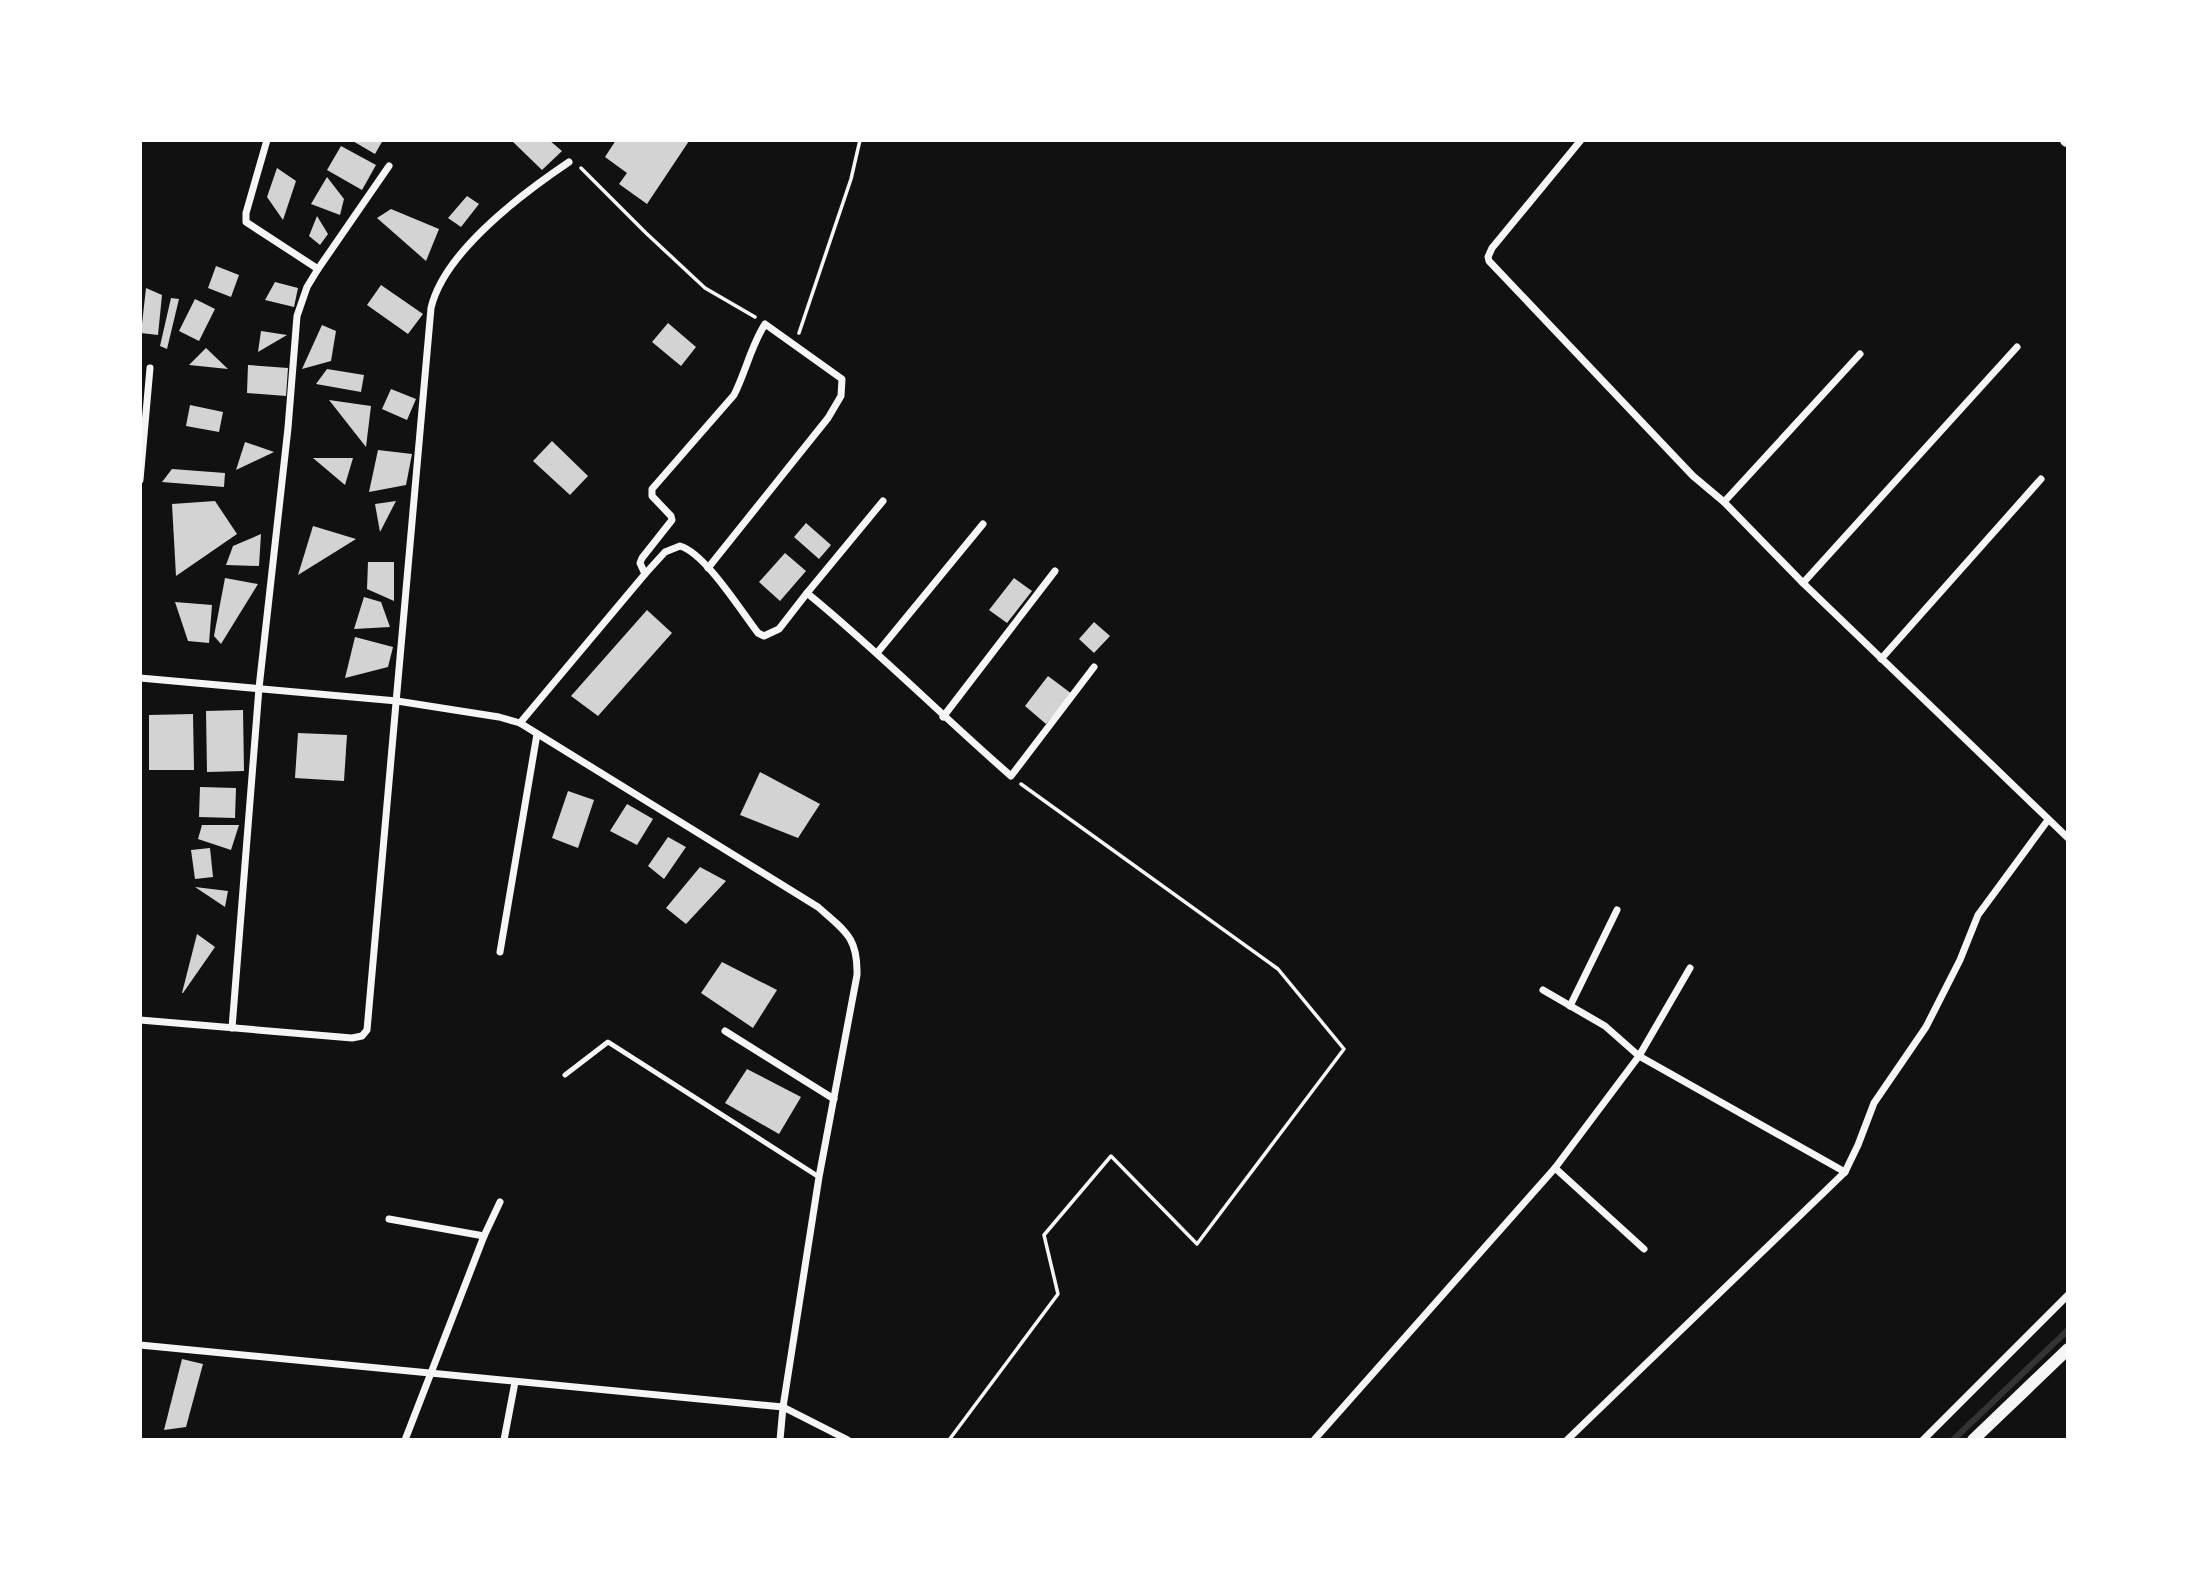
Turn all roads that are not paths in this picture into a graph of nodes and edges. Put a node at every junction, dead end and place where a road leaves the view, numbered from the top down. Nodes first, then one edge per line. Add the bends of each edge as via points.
1 (267, 140) edge
2 (1581, 140) edge
3 (569, 162) road end
4 (389, 166) dead end
5 (318, 269) junction
6 (2017, 346) dead end
7 (1860, 354) dead end
8 (150, 368) dead end
9 (2041, 479) dead end
10 (140, 480) edge
11 (884, 501) dead end
12 (1724, 502) junction
13 (983, 524) dead end
14 (708, 568) junction
15 (1055, 570) dead end
16 (645, 573) junction
17 (1802, 583) junction
18 (807, 593) junction
19 (877, 653) junction
20 (1881, 659) junction
21 (1094, 667) dead end
22 (140, 678) edge
23 (259, 688) junction
24 (397, 701) junction
25 (943, 717) junction
26 (520, 723) junction
27 (537, 733) junction
28 (2048, 820) junction
29 (2068, 838) edge
30 (1617, 910) dead end
31 (500, 952) dead end
32 (1690, 968) dead end
33 (1544, 990) dead end
34 (1570, 1006) junction
35 (140, 1020) edge
36 (232, 1028) junction
37 (725, 1031) dead end
38 (1639, 1056) junction
39 (565, 1075) dead end
40 (834, 1099) junction
41 (1555, 1168) junction
42 (1845, 1172) junction
43 (819, 1177) junction
44 (500, 1202) dead end
45 (389, 1220) dead end
46 (484, 1236) junction
47 (1644, 1249) dead end
48 (2068, 1295) edge
49 (140, 1347) edge
50 (2068, 1349) edge
51 (431, 1372) junction
52 (515, 1381) junction
53 (783, 1407) junction
54 (405, 1440) edge
55 (504, 1440) edge
56 (780, 1440) edge
57 (848, 1440) edge
58 (1314, 1440) edge
59 (1567, 1440) edge
60 (1923, 1440) edge
61 (1973, 1440) edge

1 - 5 street via 246,222
2 - 12 street via 1492,248 1489,261 1693,476
3 - 24 street via 529,188 478,235 435,295
4 - 5 street
5 - 23 street via 297,316
6 - 17 street
7 - 12 street
8 - 10 street
9 - 20 street
11 - 18 street
12 - 17 street
13 - 19 street
14 - 16 street via 680,546 666,552
14 - 16 street via 841,396 842,379 765,324 734,394 652,489 671,520 642,558
14 - 18 street via 764,636 779,629
15 - 25 street
16 - 26 street
17 - 20 street
18 - 19 street
19 - 25 street
20 - 28 street
21 - 25 street via 1011,776
22 - 23 street
23 - 24 street
23 - 36 street
24 - 26 street
24 - 36 street via 367,1030 352,1038
26 - 27 street
27 - 31 street
27 - 40 street via 818,907 847,932 857,954 857,975
28 - 29 street
28 - 42 street via 1978,915 1926,1027 1874,1103
30 - 34 street
32 - 38 street
33 - 34 street
34 - 38 street via 1605,1026
35 - 36 street
37 - 40 street
38 - 41 street
38 - 42 street
39 - 43 lane via 608,1042
40 - 43 street
41 - 47 street
41 - 58 street
42 - 59 street
43 - 53 street
44 - 46 street
45 - 46 street
46 - 51 street
48 - 60 street
49 - 51 street
50 - 61 street
51 - 52 street
51 - 54 street
52 - 53 street
52 - 55 street
53 - 56 street
53 - 57 street

